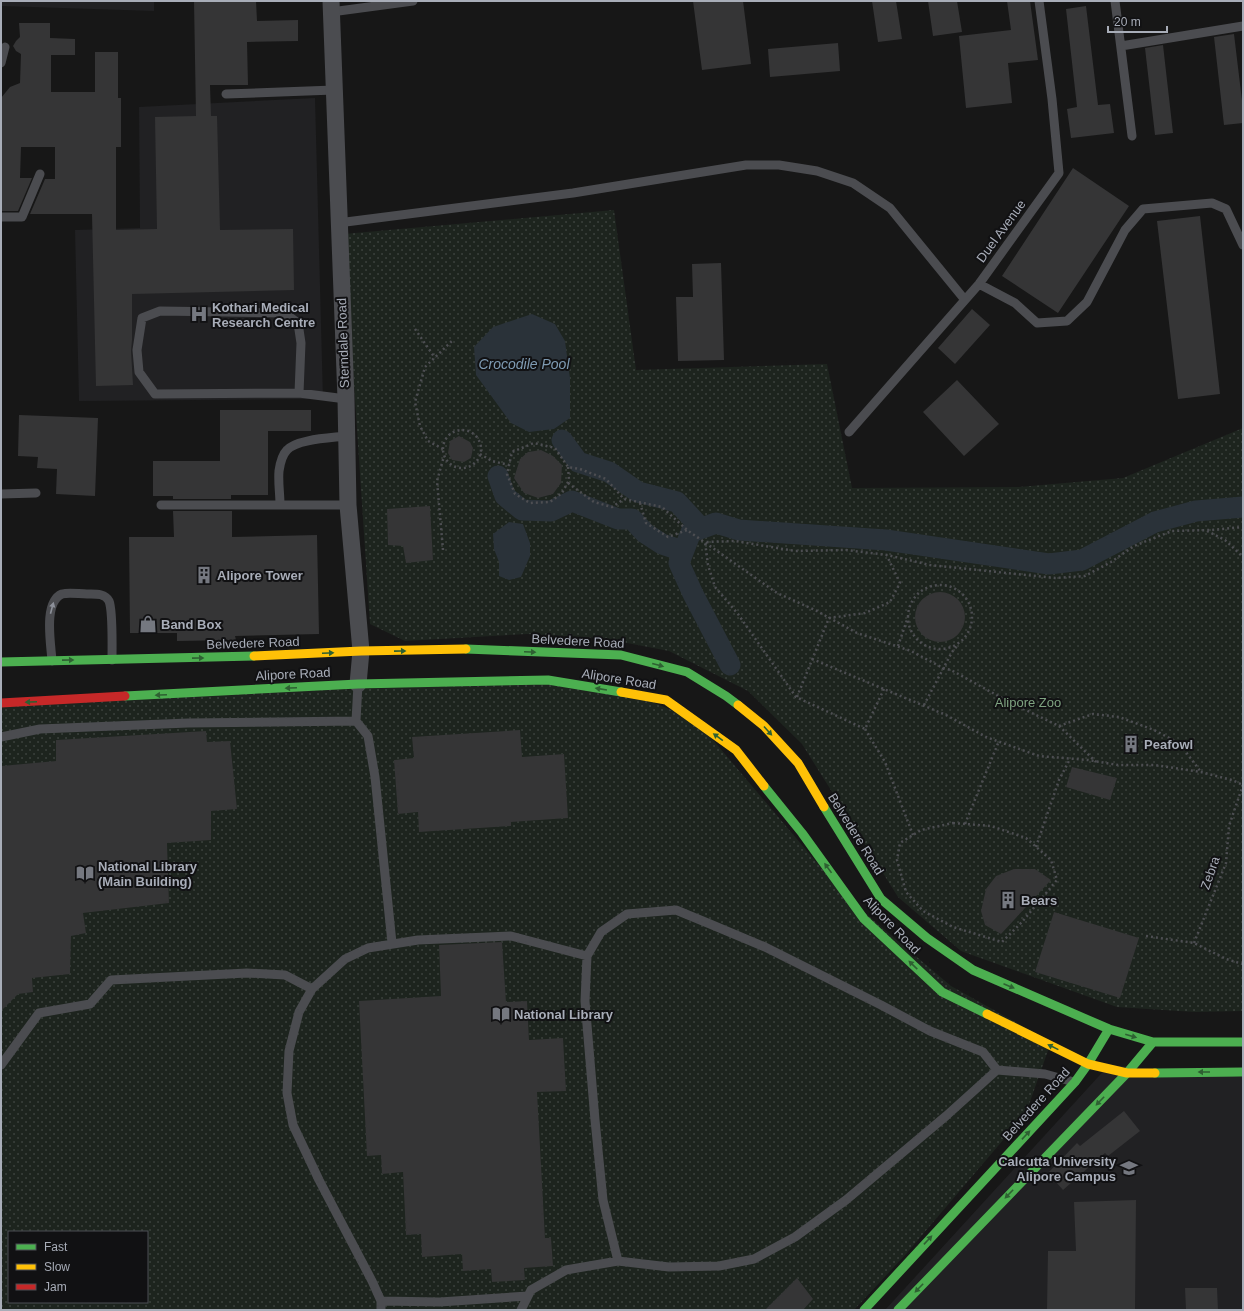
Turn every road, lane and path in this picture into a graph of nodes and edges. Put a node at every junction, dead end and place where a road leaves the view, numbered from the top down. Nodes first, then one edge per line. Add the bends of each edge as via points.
1 (413, 1) edge
2 (1040, 1) edge
3 (1115, 1) edge
4 (331, 6) edge
5 (1243, 26) edge
6 (1121, 46) junction
7 (5, 47) dead end
8 (1, 63) edge
9 (334, 90) junction
10 (226, 94) dead end
11 (1132, 136) dead end
12 (40, 174) dead end
13 (1, 216) edge
14 (338, 223) junction
15 (1243, 245) edge
16 (979, 284) junction
17 (965, 300) junction
18 (415, 329) dead end
19 (453, 340) dead end
20 (435, 358) junction
21 (299, 393) junction
22 (346, 399) junction
23 (849, 432) dead end
24 (346, 436) junction
25 (443, 449) junction
26 (480, 454) junction
27 (444, 456) junction
28 (509, 465) junction
29 (568, 467) junction
30 (568, 483) junction
31 (36, 492) dead end
32 (1, 494) edge
33 (624, 499) junction
34 (161, 504) dead end
35 (640, 504) junction
36 (280, 505) junction
37 (348, 505) junction
38 (1243, 527) edge
39 (687, 530) junction
40 (1205, 530) junction
41 (705, 542) junction
42 (443, 550) dead end
43 (887, 555) junction
44 (1243, 557) edge
45 (829, 618) junction
46 (908, 620) junction
47 (959, 643) junction
48 (898, 646) junction
49 (361, 652) junction
50 (812, 659) junction
51 (112, 660) junction
52 (52, 661) junction
53 (1, 662) edge
54 (943, 668) junction
55 (358, 684) junction
56 (884, 689) junction
57 (796, 697) junction
58 (1, 703) edge
59 (924, 705) junction
60 (356, 721) junction
61 (1059, 726) junction
62 (865, 729) junction
63 (1, 736) edge
64 (999, 741) junction
65 (1070, 759) junction
66 (1096, 762) junction
67 (1201, 772) junction
68 (1243, 785) edge
69 (965, 824) junction
70 (913, 835) junction
71 (1036, 847) junction
72 (1146, 936) dead end
73 (392, 943) junction
74 (1194, 943) junction
75 (587, 956) junction
76 (1243, 964) edge
77 (312, 989) junction
78 (1109, 1029) junction
79 (1153, 1042) junction
80 (1243, 1042) edge
81 (1088, 1064) junction
82 (1, 1065) edge
83 (997, 1070) junction
84 (1243, 1072) edge
85 (1127, 1073) junction
86 (1075, 1082) junction
87 (618, 1261) junction
88 (528, 1296) junction
89 (381, 1306) edge
90 (521, 1310) edge
91 (864, 1310) edge
92 (898, 1310) edge

1 - 4 lane
2 - 16 lane, Duel Avenue via 1059,173
3 - 6 lane
4 - 9 street, Sterndale Road
5 - 6 lane
6 - 11 lane
7 - 8 lane
9 - 10 lane
9 - 14 street, Sterndale Road
12 - 13 lane via 22,217
14 - 17 lane via 573,193 746,165 779,165 817,171 853,183 890,208
14 - 22 street, Sterndale Road
15 - 16 lane via 1226,209 1212,203 1143,209 1125,230 1087,302 1067,321 1037,323 1015,303
16 - 17 lane, Duel Avenue
17 - 23 lane, Duel Avenue
18 - 20 path
19 - 20 path
20 - 25 path via 425,367 415,402 420,426 428,441
21 - 21 lane via 301,343 298,323 284,313 160,311 142,318 137,350 139,372 155,394
21 - 22 lane
22 - 24 street, Sterndale Road
24 - 36 lane via 303,442 293,445 286,451 279,471
24 - 37 street, Sterndale Road
25 - 26 path via 445,441 453,433 467,431 478,440 481,446
25 - 27 path
26 - 27 path via 473,465 466,468 454,466
26 - 28 path via 492,461
27 - 42 path via 438,481
28 - 29 path via 512,452 534,443 555,448
28 - 30 path via 506,474 515,494 530,503 550,502 562,493
29 - 30 path
29 - 33 path via 606,479
30 - 33 path via 594,502 612,507
31 - 32 lane
33 - 35 path
34 - 36 lane
35 - 39 path via 662,507
35 - 39 path via 646,523 668,537
36 - 37 lane
37 - 49 street, Sterndale Road
38 - 40 path
39 - 41 path
40 - 43 path via 1172,531 1134,546 1085,576 1055,578 930,566
40 - 44 path via 1225,540
41 - 43 path via 735,541 796,551 846,550
41 - 45 path via 777,593
41 - 57 path via 708,565 715,587 738,614
43 - 45 path via 900,583 890,602 865,613
45 - 48 path via 857,633
45 - 50 path
46 - 47 path via 910,631 922,645 941,650
46 - 47 path via 910,604 921,590 941,584 957,589 969,603 972,612 970,630
46 - 48 path
47 - 54 path
48 - 54 path
51 -> 49 main road, Belvedere Road
49 - 55 street, Sterndale Road
49 -> 78 main road, Belvedere Road via 475,649 621,655 687,672 726,696 764,726 798,764 881,899 927,938 973,970
50 - 56 path
50 - 57 path
52 -> 51 main road, Belvedere Road
52 -> 51 lane via 51,609 58,597 74,593 101,594 107,598
52 - 53 main road, Belvedere Road
54 - 59 path
54 - 61 path
55 -> 58 main road, Alipore Road
55 - 60 lane
81 -> 55 main road, Alipore Road via 942,992 864,919 802,833 736,750 666,700 548,680
56 - 59 path
56 - 62 path
57 - 62 path
59 - 64 path via 986,737
60 - 63 lane via 188,723 40,729
60 - 73 lane via 368,736 375,776
61 - 66 path
61 - 67 path via 1093,714 1119,717 1179,743
62 - 70 path via 885,762
64 - 65 path via 1039,756
64 - 69 path
65 - 66 path
65 - 71 path via 1059,780
66 - 67 path
67 - 68 path
68 - 74 path, Zebra via 1229,826 1226,863
69 - 70 path via 953,823 921,830
69 - 71 path via 990,826 1026,838
70 - 71 path via 900,842 897,860 906,892 923,911 952,927 1002,942 1057,880 1051,860
72 - 74 path
73 - 75 lane via 511,936
73 - 77 lane via 368,948 345,959
74 - 76 path via 1226,959
75 - 83 lane via 601,932 627,914 676,910 765,947 930,1031 983,1052
75 - 87 lane via 585,1001 603,1200
77 - 82 lane via 285,975 246,973 111,980 90,1004 39,1013
77 - 89 lane via 299,1012 289,1051 287,1093 293,1125 372,1281
78 -> 79 main road, Belvedere Road
78 - 81 main road
79 - 80 main road, Belvedere Road
79 - 85 main road
81 - 85 main road, Belvedere Road
81 - 86 main road, Belvedere Road
83 - 86 lane via 1045,1074
83 - 87 lane via 846,1200 795,1237 754,1260 719,1266 669,1267
84 -> 85 main road, Belvedere Road
85 -> 92 main road
91 -> 86 main road, Belvedere Road
87 - 88 lane via 566,1270 531,1290
88 - 89 lane
88 - 90 lane

